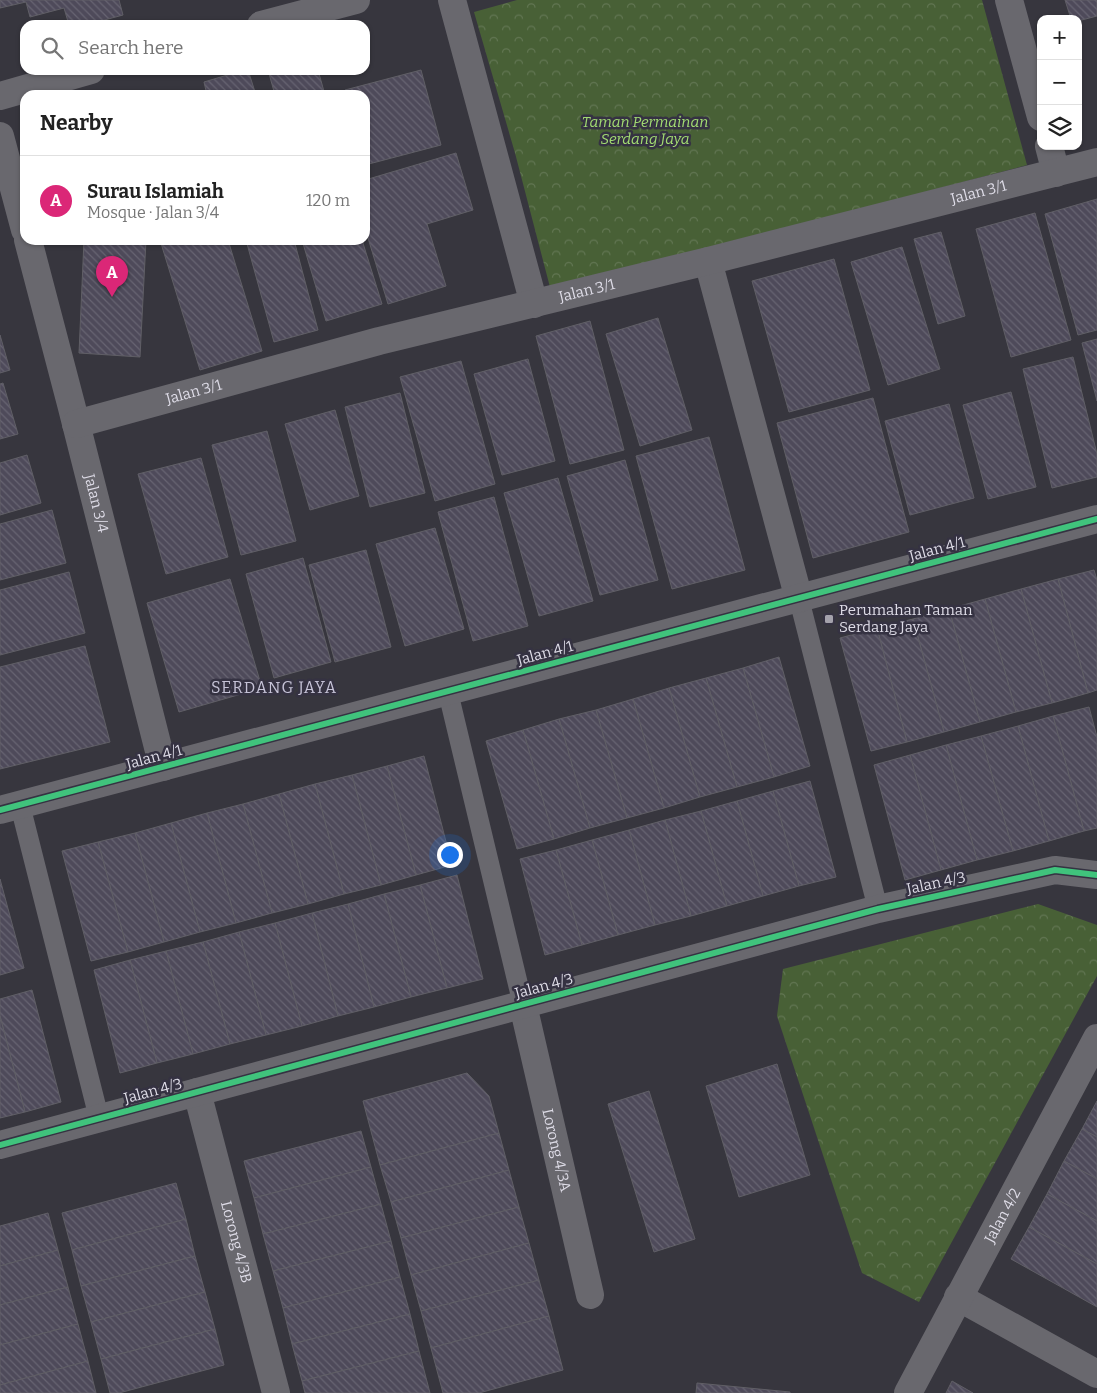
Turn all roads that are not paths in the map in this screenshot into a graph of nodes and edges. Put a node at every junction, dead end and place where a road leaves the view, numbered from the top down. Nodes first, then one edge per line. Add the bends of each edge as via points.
1 (356, 0) edge
2 (452, 0) edge
3 (1009, 0) edge
4 (316, 5) edge
5 (275, 20) edge
6 (74, 75) edge
7 (20, 90) edge
8 (21, 90) edge
9 (0, 96) edge
10 (1038, 105) edge
11 (0, 136) edge
12 (1050, 150) edge
13 (1097, 162) edge
14 (1056, 172) junction
15 (20, 211) edge
16 (29, 245) edge
17 (708, 261) junction
18 (534, 304) junction
19 (76, 424) junction
20 (1097, 519) edge
21 (799, 598) junction
22 (448, 692) junction
23 (163, 767) junction
24 (10, 808) edge
25 (1097, 875) edge
26 (878, 909) junction
27 (523, 1004) junction
28 (1097, 1038) edge
29 (197, 1092) junction
30 (99, 1118) junction
31 (0, 1145) edge
32 (590, 1295) dead end
33 (958, 1298) junction
34 (1097, 1374) edge
35 (276, 1393) edge
36 (908, 1393) edge

1 - 4 street
2 - 18 street
3 - 10 street
4 - 5 street
6 - 8 street
7 - 9 street
11 - 15 street
12 - 14 street
13 - 14 street, Jalan 3/1
14 - 17 street, Jalan 3/1
16 - 19 street, Jalan 3/4
17 - 18 street, Jalan 3/1
17 - 21 street
18 - 19 street, Jalan 3/1 via 379,341
19 - 23 street, Jalan 3/4
20 - 21 street, Jalan 4/1
21 - 22 street, Jalan 4/1
21 - 26 lane
22 - 23 street, Jalan 4/1
22 - 27 lane
23 - 24 street, Jalan 4/1
24 - 30 lane
25 - 26 street, Jalan 4/3 via 1055,870
26 - 27 street, Jalan 4/3
27 - 29 street, Jalan 4/3
27 - 32 street, Lorong 4/3A
28 - 33 street, Jalan 4/2
29 - 30 street, Jalan 4/3
29 - 35 street, Lorong 4/3B
30 - 31 street, Jalan 4/3
33 - 34 street
33 - 36 street, Jalan 4/2

